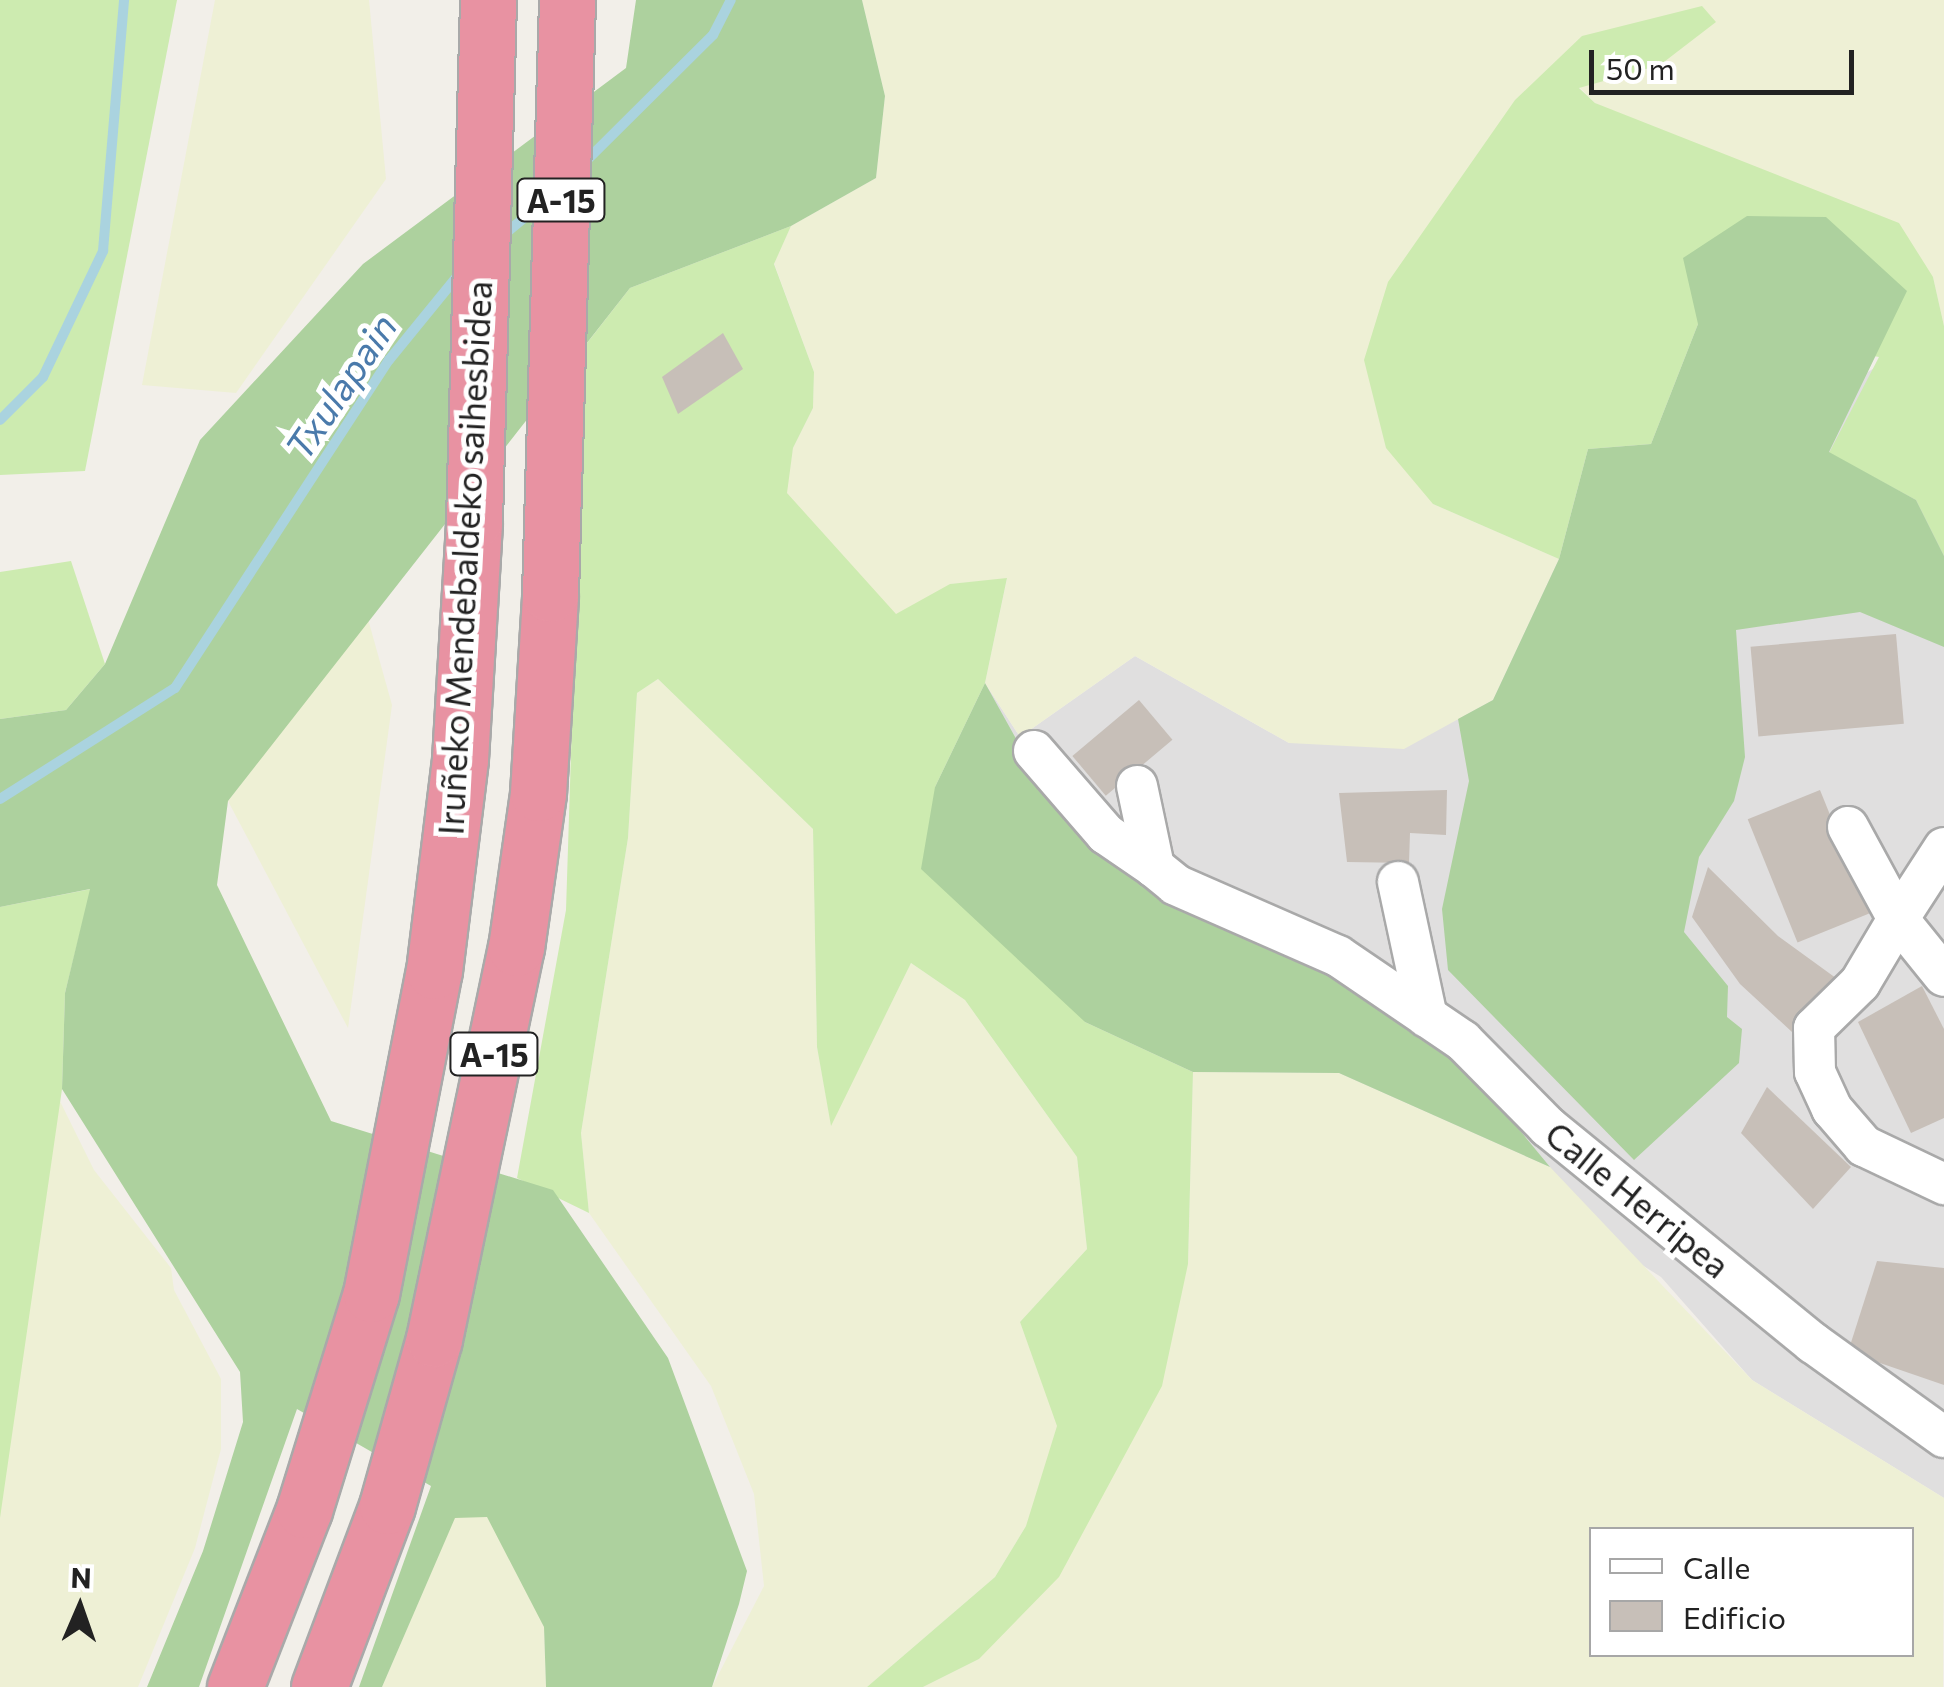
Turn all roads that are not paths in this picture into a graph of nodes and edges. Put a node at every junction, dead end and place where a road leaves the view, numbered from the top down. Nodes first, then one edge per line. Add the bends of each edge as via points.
1 (488, 0) edge
2 (566, 0) edge
3 (1034, 751) dead end
4 (1136, 786) dead end
5 (1848, 827) dead end
6 (1944, 848) edge
7 (1154, 868) junction
8 (1398, 882) dead end
9 (1898, 919) junction
10 (1944, 976) edge
11 (1428, 1017) junction
12 (1944, 1184) edge
13 (1944, 1437) edge
14 (235, 1687) edge
15 (319, 1687) edge

1 - 14 highway, Iruñeko Mendebaldeko saihesbidea / A-15 via 474,521 460,759 434,971 371,1294 304,1510
2 - 15 highway, A-15 via 538,793 516,948 434,1339 387,1506
3 - 7 street, Calle Herripea via 1106,834
4 - 7 street
5 - 9 street
6 - 9 street
7 - 11 street, Calle Herripea via 1176,885 1338,956
8 - 11 street
9 - 10 street
9 - 12 street via 1860,983 1814,1028 1815,1072 1832,1110 1864,1146
11 - 13 street, Calle Herripea via 1463,1041 1548,1127 1813,1343

